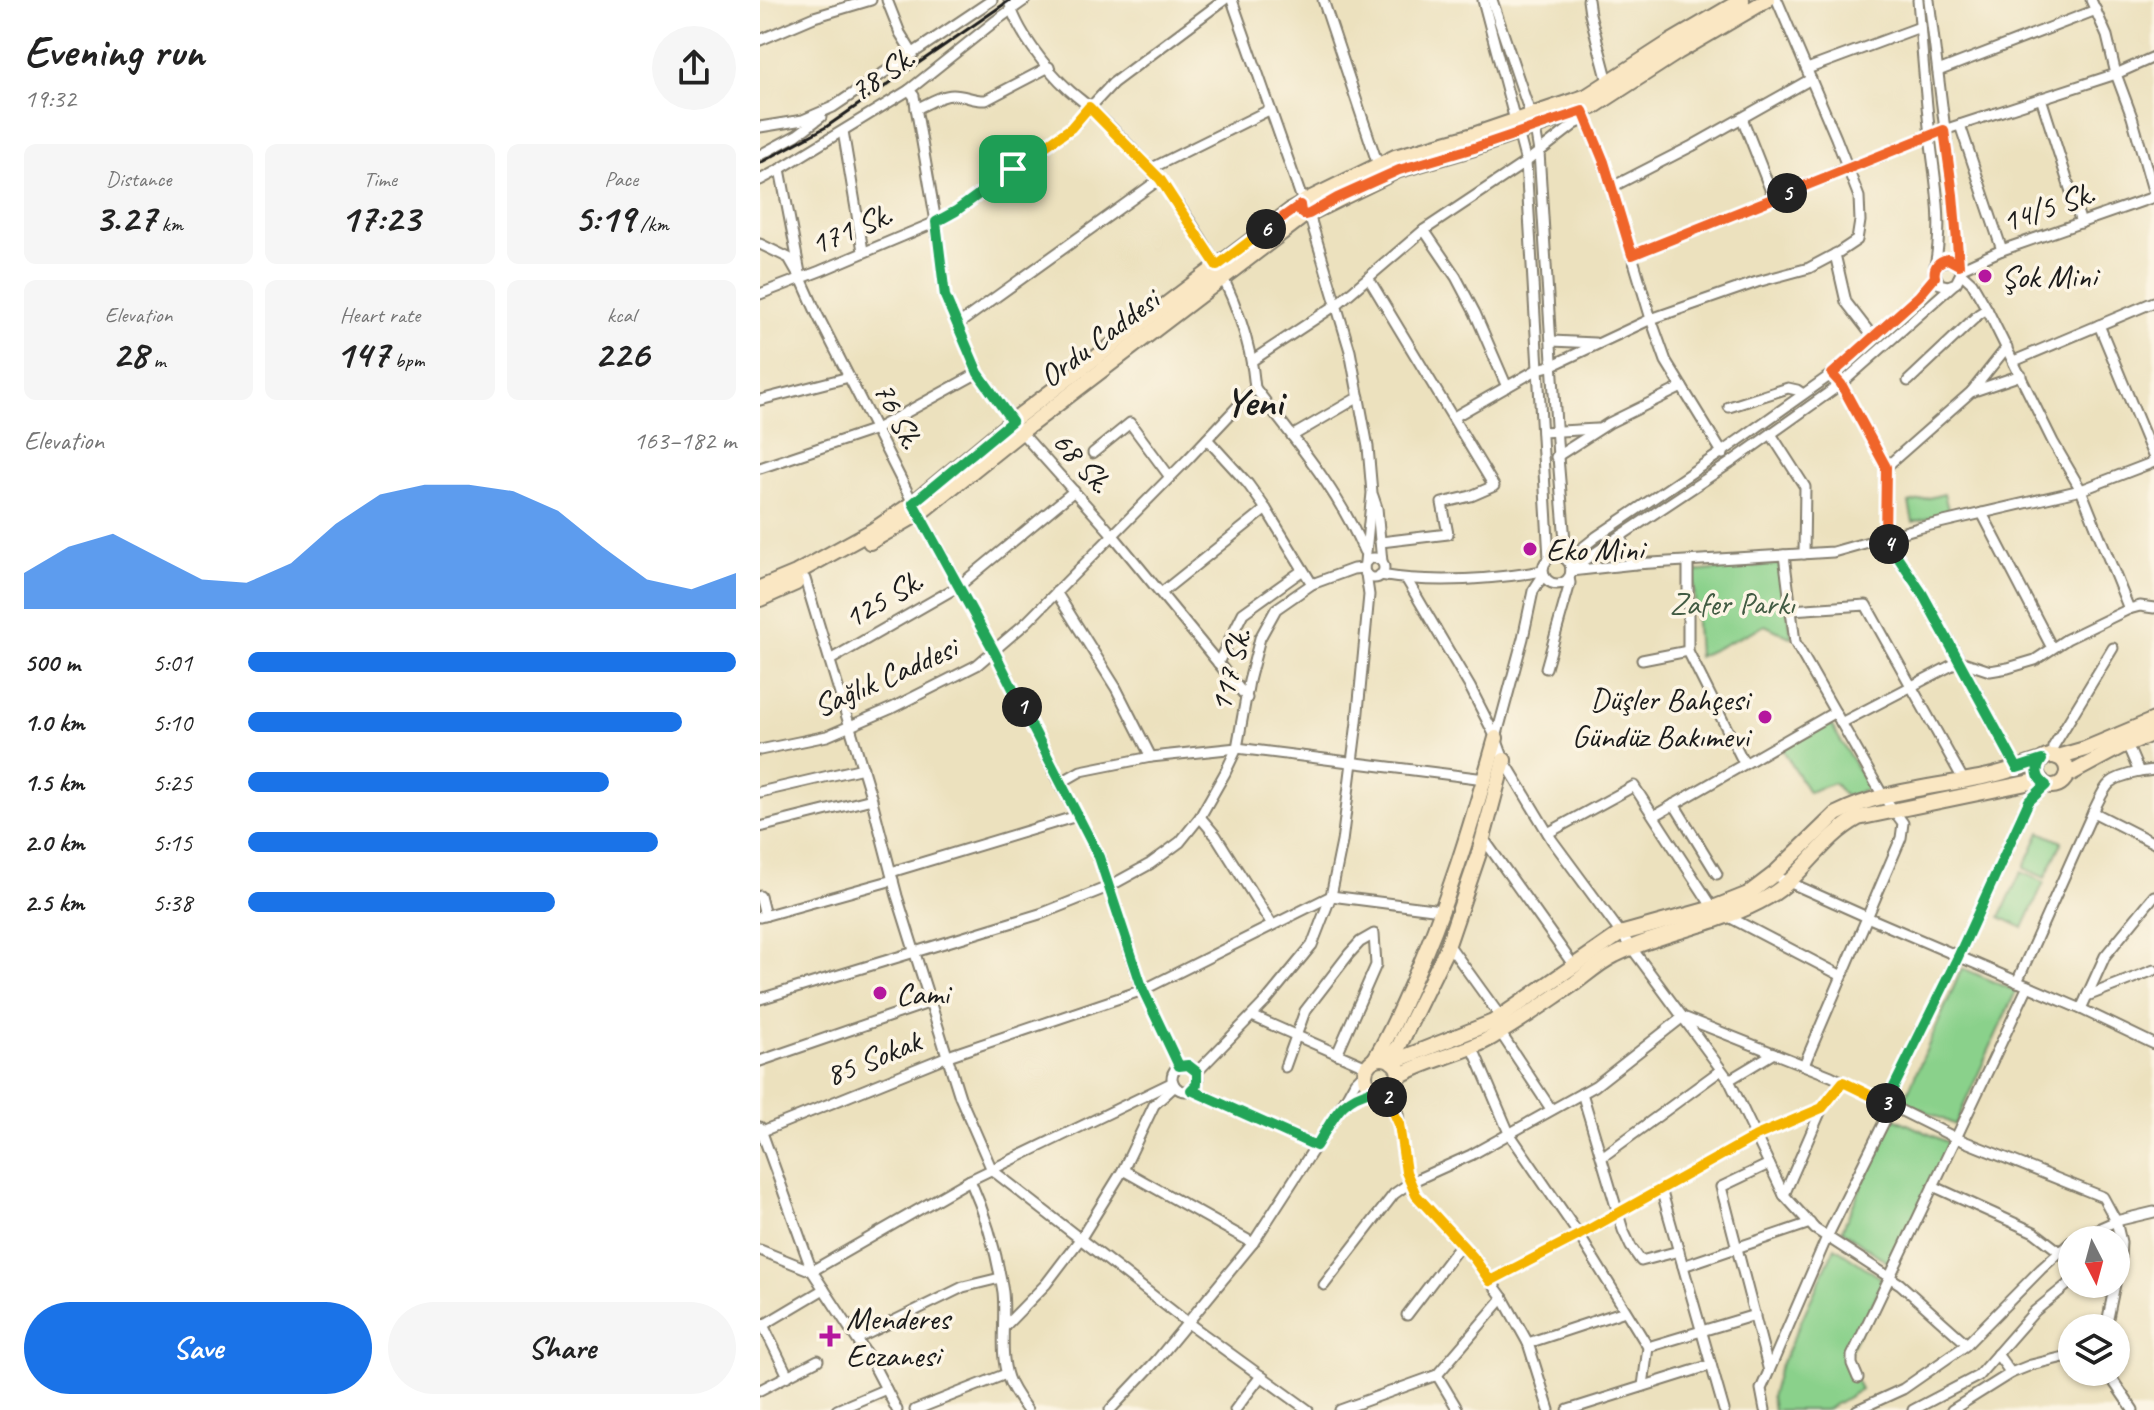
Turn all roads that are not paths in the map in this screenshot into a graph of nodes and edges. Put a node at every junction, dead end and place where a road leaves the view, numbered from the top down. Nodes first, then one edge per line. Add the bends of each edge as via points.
1 (871, 0) edge
2 (887, 0) edge
3 (992, 0) edge
4 (1009, 0) edge
5 (1025, 0) edge
6 (1224, 0) edge
7 (1232, 0) edge
8 (1323, 0) edge
9 (1483, 0) edge
10 (1492, 0) edge
11 (1742, 0) edge
12 (1777, 0) edge
13 (1918, 0) edge
14 (1929, 0) edge
15 (1761, 1) edge
16 (1591, 2) edge
17 (2093, 5) edge
18 (1011, 11) junction
19 (1920, 27) junction
20 (760, 40) edge
21 (913, 54) junction
22 (2154, 57) edge
23 (1049, 67) junction
24 (1938, 71) junction
25 (1809, 74) junction
26 (2116, 74) junction
27 (1608, 82) junction
28 (909, 90) junction
29 (2041, 98) junction
30 (833, 107) junction
31 (1089, 107) junction
32 (916, 109) junction
33 (1269, 110) junction
34 (1585, 115) junction
35 (1742, 118) junction
36 (1533, 122) junction
37 (1960, 125) junction
38 (760, 127) edge
39 (1516, 127) junction
40 (1944, 130) junction
41 (843, 131) junction
42 (1930, 136) junction
43 (1539, 152) junction
44 (760, 155) edge
45 (1526, 162) junction
46 (1378, 165) junction
47 (780, 169) junction
48 (1150, 169) junction
49 (1848, 169) junction
50 (1160, 179) junction
51 (760, 180) edge
52 (1612, 187) junction
53 (2154, 196) edge
54 (1774, 199) junction
55 (1306, 208) junction
56 (936, 222) junction
57 (2081, 223) junction
58 (1424, 230) junction
59 (760, 244) edge
60 (2002, 250) junction
61 (863, 251) junction
62 (1835, 254) junction
63 (1632, 255) junction
64 (1960, 269) junction
65 (1220, 272) junction
66 (1934, 273) junction
67 (801, 278) junction
68 (1369, 279) junction
69 (1953, 285) junction
70 (760, 294) edge
71 (2154, 302) edge
72 (1336, 305) junction
73 (1987, 309) junction
74 (1651, 319) junction
75 (957, 325) junction
76 (2099, 325) junction
77 (1873, 337) junction
78 (1552, 341) junction
79 (1598, 344) junction
80 (2007, 347) junction
81 (1253, 360) junction
82 (2014, 361) junction
83 (1553, 365) junction
84 (1538, 369) junction
85 (978, 373) junction
86 (1832, 374) junction
87 (2021, 375) junction
88 (849, 377) junction
89 (1908, 381) dead end
90 (1841, 384) junction
91 (1507, 387) junction
92 (1682, 387) junction
93 (1255, 388) junction
94 (1971, 392) junction
95 (1803, 394) junction
96 (1359, 397) junction
97 (760, 400) edge
98 (1729, 407) dead end
99 (1454, 417) junction
100 (1016, 426) junction
101 (876, 429) junction
102 (1601, 429) junction
103 (1557, 431) junction
104 (1542, 432) junction
105 (1771, 434) junction
106 (1292, 436) junction
107 (1207, 439) junction
108 (1722, 452) junction
109 (1093, 453) dead end
110 (1558, 457) junction
111 (1544, 458) junction
112 (2154, 460) edge
113 (1730, 463) junction
114 (1886, 467) junction
115 (760, 468) edge
116 (1170, 477) junction
117 (2081, 490) junction
118 (1074, 491) junction
119 (1372, 493) junction
120 (917, 508) junction
121 (1266, 509) junction
122 (1982, 513) junction
123 (1112, 534) junction
124 (1622, 535) junction
125 (1885, 538) junction
126 (1381, 542) junction
127 (1804, 554) junction
128 (1784, 555) junction
129 (1549, 558) junction
130 (1688, 561) junction
131 (1635, 564) junction
132 (1365, 565) junction
133 (1568, 567) junction
134 (1303, 570) junction
135 (1381, 570) junction
136 (1543, 572) junction
137 (1403, 578) junction
138 (805, 579) junction
139 (1312, 584) junction
140 (959, 586) junction
141 (760, 588) edge
142 (1056, 592) junction
143 (1161, 593) junction
144 (1369, 595) junction
145 (760, 599) edge
146 (2154, 608) edge
147 (2129, 609) junction
148 (1791, 610) junction
149 (2052, 648) junction
150 (2113, 648) dead end
151 (994, 651) junction
152 (1688, 651) junction
153 (830, 660) junction
154 (1642, 660) dead end
155 (1960, 661) junction
156 (1218, 663) junction
157 (1546, 668) dead end
158 (1911, 686) junction
159 (1247, 698) junction
160 (1835, 712) junction
161 (2154, 720) edge
162 (1841, 723) junction
163 (850, 726) junction
164 (2154, 733) edge
165 (1496, 738) junction
166 (2127, 744) junction
167 (1237, 748) junction
168 (760, 750) edge
169 (1151, 757) junction
170 (2050, 757) junction
171 (1504, 760) junction
172 (1352, 761) junction
173 (1744, 763) junction
174 (863, 768) junction
175 (2017, 768) junction
176 (2154, 770) edge
177 (2139, 772) junction
178 (2066, 776) junction
179 (1485, 779) junction
180 (1964, 781) junction
181 (2043, 782) junction
182 (1060, 783) junction
183 (760, 792) edge
184 (1883, 796) junction
185 (872, 799) junction
186 (1674, 804) junction
187 (1894, 810) junction
188 (2093, 812) junction
189 (1077, 816) junction
190 (1654, 816) junction
191 (1200, 817) junction
192 (760, 827) edge
193 (1548, 833) junction
194 (1483, 838) junction
195 (2154, 843) edge
196 (1717, 874) dead end
197 (1773, 875) junction
198 (892, 876) junction
199 (1788, 881) junction
200 (1108, 887) junction
201 (760, 896) edge
202 (1331, 896) junction
203 (2154, 896) edge
204 (1713, 908) junction
205 (1441, 910) junction
206 (1459, 912) junction
207 (763, 916) edge
208 (1727, 916) junction
209 (1867, 917) junction
210 (1272, 925) junction
211 (1620, 934) junction
212 (1448, 944) junction
213 (1630, 948) junction
214 (915, 953) junction
215 (1958, 957) junction
216 (1574, 966) junction
217 (2154, 970) edge
218 (1842, 976) junction
219 (2017, 982) junction
220 (2028, 986) junction
221 (1143, 990) junction
222 (2087, 996) junction
223 (760, 999) edge
224 (931, 1002) junction
225 (2081, 1009) junction
226 (1252, 1016) junction
227 (1500, 1016) junction
228 (1683, 1017) junction
229 (1500, 1032) junction
230 (1296, 1035) junction
231 (2154, 1044) edge
232 (1472, 1046) junction
233 (1774, 1053) junction
234 (1337, 1054) junction
235 (948, 1056) junction
236 (760, 1061) edge
237 (1804, 1065) junction
238 (1179, 1066) junction
239 (1285, 1067) dead end
240 (1383, 1068) junction
241 (1721, 1070) junction
242 (1197, 1072) junction
243 (1729, 1080) junction
244 (1843, 1082) junction
245 (1174, 1084) junction
246 (1191, 1090) junction
247 (1376, 1090) junction
248 (1582, 1093) junction
249 (1344, 1102) junction
250 (1889, 1105) junction
251 (1822, 1108) junction
252 (1551, 1109) junction
253 (1399, 1124) junction
254 (761, 1130) edge
255 (1509, 1133) junction
256 (1756, 1136) junction
257 (1956, 1138) junction
258 (1316, 1146) junction
259 (1602, 1157) junction
260 (1769, 1164) junction
261 (992, 1170) junction
262 (1123, 1170) junction
263 (970, 1180) junction
264 (1411, 1182) junction
265 (1933, 1186) junction
266 (1661, 1189) junction
267 (1784, 1195) junction
268 (2154, 1212) edge
269 (1619, 1213) junction
270 (2116, 1221) junction
271 (1810, 1223) junction
272 (2105, 1226) edge
273 (2116, 1226) edge
274 (1579, 1235) junction
275 (1827, 1237) junction
276 (1081, 1238) junction
277 (1253, 1243) junction
278 (1461, 1244) junction
279 (1737, 1249) junction
280 (760, 1250) edge
281 (2058, 1250) edge
282 (1679, 1251) junction
283 (2058, 1254) edge
284 (1683, 1266) junction
285 (812, 1271) junction
286 (1889, 1277) junction
287 (1000, 1278) junction
288 (1490, 1281) junction
289 (1324, 1285) dead end
290 (824, 1289) junction
291 (2058, 1292) edge
292 (1503, 1298) junction
293 (1625, 1311) junction
294 (1407, 1315) dead end
295 (1755, 1315) junction
296 (1188, 1323) junction
297 (762, 1326) edge
298 (1005, 1326) junction
299 (1702, 1330) junction
300 (857, 1339) junction
301 (1528, 1343) junction
302 (1967, 1344) junction
303 (1648, 1347) junction
304 (1997, 1354) junction
305 (2058, 1358) edge
306 (818, 1360) dead end
307 (1711, 1365) junction
308 (1769, 1371) junction
309 (2011, 1373) junction
310 (1006, 1374) junction
311 (1437, 1375) junction
312 (788, 1376) junction
313 (1261, 1376) junction
314 (1858, 1378) dead end
315 (1643, 1386) junction
316 (2118, 1386) edge
317 (886, 1389) junction
318 (760, 1390) edge
319 (837, 1410) edge
320 (897, 1410) edge
321 (915, 1410) edge
322 (1027, 1410) edge
323 (1110, 1410) edge
324 (1235, 1410) edge
325 (1308, 1410) edge
326 (1340, 1410) edge
327 (1458, 1410) edge
328 (1549, 1410) edge
329 (1568, 1410) edge
330 (1724, 1410) edge
331 (1765, 1410) edge
332 (1857, 1410) edge
333 (1913, 1410) edge
334 (1952, 1410) edge
335 (2133, 1410) edge

1 - 20 street
2 - 21 street
3 - 21 street
4 - 18 street
5 - 18 street, 78 Sk.
6 - 31 street, 171 Sk.
7 - 33 street
8 - 46 street
9 - 39 street
10 - 36 street
11 - 27 street, Ordu Caddesi
12 - 25 street
13 - 19 street
14 - 24 street
15 - 34 street, Ordu Caddesi
16 - 27 street
17 - 24 street
17 - 26 street
18 - 23 street
18 - 28 street, 78 Sk.
19 - 25 street
19 - 42 street
21 - 30 street
22 - 26 street
23 - 31 street
23 - 32 street via 986,100 954,95
24 - 40 street
25 - 35 street
25 - 49 street
26 - 29 street
26 - 53 street
27 - 36 street, Ordu Caddesi
28 - 32 street, 68 Sk.
28 - 41 street, 78 Sk.
29 - 37 street
29 - 57 street
30 - 38 street via 803,120
30 - 44 street
31 - 48 street
31 - 56 street, 171 Sk. via 1071,128
32 - 56 street, 68 Sk.
33 - 48 street
33 - 55 street
34 - 36 street, Ordu Caddesi
34 - 43 street
34 - 52 street
35 - 52 street
35 - 54 street
36 - 39 street, Ordu Caddesi
36 - 43 street
37 - 40 street
37 - 60 street
39 - 45 street
39 - 46 street, Ordu Caddesi
39 - 55 street, Ordu Caddesi via 1474,148 1399,170
40 - 42 street
40 - 64 street
41 - 47 street, 78 Sk.
41 - 61 street
42 - 49 street
42 - 66 street via 1939,196
43 - 45 street
43 - 78 street
45 - 58 street
45 - 84 street
46 - 55 street, Ordu Caddesi
47 - 51 street, 78 Sk.
47 - 67 street, 76 Sk.
48 - 50 street
49 - 54 street
49 - 62 street via 1859,197 1860,221 1857,240
50 - 65 street
50 - 75 street
52 - 63 street
53 - 57 street, 14/5 Sk.
54 - 63 street
55 - 65 street, Ordu Caddesi
55 - 72 street
56 - 61 street, 171 Sk.
56 - 75 street, 68 Sk. via 945,296
57 - 60 street, 14/5 Sk.
58 - 68 street
58 - 91 street via 1456,277
59 - 67 street via 789,258
60 - 64 street, 14/5 Sk.
61 - 67 street, 171 Sk.
62 - 74 street via 1809,268
62 - 77 street via 1846,302
63 - 74 street
64 - 66 street via 1952,260 1943,260
64 - 69 street
64 - 73 street
65 - 81 street
65 - 100 street, Ordu Caddesi
66 - 69 street via 1940,284
66 - 77 street via 1919,296
67 - 70 street, 171 Sk.
67 - 88 street, 76 Sk.
68 - 72 street
68 - 99 street
69 - 90 street
71 - 76 street
72 - 81 street
72 - 96 street
73 - 80 street
73 - 89 street
74 - 79 street
74 - 92 street
75 - 85 street, 68 Sk.
76 - 82 street
76 - 112 street
77 - 86 street
78 - 79 street
78 - 83 street
79 - 83 street
80 - 82 street
80 - 94 street
81 - 93 street
82 - 87 street
83 - 84 street
83 - 103 street
84 - 91 street
84 - 104 street
85 - 100 street, 68 Sk.
85 - 101 street
86 - 90 street
86 - 95 street
87 - 94 street
87 - 117 street
88 - 97 street
88 - 101 street, 76 Sk.
90 - 105 street
90 - 114 street
91 - 99 street
92 - 102 street
92 - 108 street
93 - 106 street
93 - 107 street, Sağlık Caddesi
94 - 114 street
95 - 98 street via 1788,388
95 - 108 street
96 - 106 street
96 - 119 street
99 - 126 street via 1494,486 1442,503 1448,534
100 - 118 street, 68 Sk.
100 - 120 street, Ordu Caddesi
101 - 115 street
101 - 120 street, 76 Sk.
102 - 103 street
102 - 110 street
103 - 104 street
103 - 110 street
104 - 111 street
105 - 113 street
105 - 127 street via 1805,487
106 - 132 street via 1357,533
107 - 116 street, Sağlık Caddesi
107 - 121 street
108 - 113 street
108 - 133 street via 1596,537
109 - 116 street via 1130,423
110 - 111 street
110 - 133 street
111 - 129 street
112 - 117 street
113 - 124 street
114 - 125 street
116 - 123 street, Sağlık Caddesi
117 - 122 street
117 - 147 street
118 - 123 street, 68 Sk.
118 - 140 street, 125 Sk.
119 - 126 street
119 - 132 street
120 - 138 street, Ordu Caddesi
120 - 140 street, 76 Sk.
120 - 141 street, Ordu Caddesi
121 - 134 street
121 - 143 street
122 - 125 street
122 - 149 street
123 - 142 street, Sağlık Caddesi
123 - 143 street, 68 Sk.
124 - 131 street via 1621,546
124 - 133 street
125 - 127 street
125 - 155 street
126 - 135 street
127 - 128 street
128 - 130 street
128 - 148 street
129 - 133 street via 1558,556
129 - 136 street
130 - 131 street
130 - 152 street
131 - 133 street
132 - 135 street, 117 Sk. via 1373,558
132 - 135 street via 1371,577
132 - 139 street, 117 Sk.
132 - 144 street
133 - 136 street via 1561,583 1547,580
133 - 157 street via 1570,583
134 - 139 street
134 - 156 street via 1243,613
135 - 137 street
135 - 144 street
136 - 137 street via 1483,579
136 - 165 street via 1533,591
137 - 165 street
138 - 145 street, Ordu Caddesi
138 - 153 street
139 - 159 street, 117 Sk. via 1276,609 1260,638
140 - 151 street, 76 Sk.
140 - 153 street, 125 Sk.
142 - 151 street, Sağlık Caddesi
142 - 169 street via 1116,688
143 - 156 street, 68 Sk.
144 - 172 street
146 - 147 street
147 - 149 street
148 - 158 street via 1866,605
148 - 160 street via 1795,642
149 - 155 street via 2035,660 1990,671
150 - 170 street
151 - 163 street, Sağlık Caddesi via 977,665
151 - 182 street, 76 Sk.
152 - 154 street
152 - 173 street
153 - 163 street
155 - 158 street
155 - 175 street
156 - 159 street, 68 Sk.
158 - 162 street
158 - 180 street
159 - 167 street, 117 Sk.
160 - 162 street
160 - 173 street
161 - 170 street via 2085,749
162 - 184 street
163 - 168 street, Sağlık Caddesi
163 - 174 street
164 - 166 street
165 - 171 street
165 - 179 street
166 - 177 street
166 - 178 street
167 - 169 street
167 - 172 street
167 - 191 street, 117 Sk.
169 - 182 street via 1081,771
170 - 175 street
170 - 178 street via 2065,762
170 - 181 street via 2037,768
171 - 193 street
171 - 194 street
172 - 179 street
172 - 202 street
173 - 186 street
174 - 183 street
174 - 185 street
175 - 180 street
176 - 177 street
177 - 188 street via 2109,782
178 - 181 street via 2056,786
179 - 205 street
180 - 184 street
181 - 187 street
181 - 215 street via 2029,801
182 - 189 street, 76 Sk.
184 - 187 street
184 - 197 street via 1836,814
185 - 192 street
185 - 198 street
186 - 190 street
186 - 196 street
187 - 199 street via 1842,826
187 - 209 street via 1903,823 1901,838
188 - 195 street
188 - 219 street
189 - 198 street
189 - 200 street, 76 Sk.
190 - 193 street via 1634,786
190 - 204 street
191 - 200 street, 117 Sk. via 1180,842
191 - 210 street
193 - 211 street
194 - 206 street
194 - 216 street
197 - 199 street
197 - 204 street via 1748,894
198 - 207 street
198 - 214 street
199 - 208 street via 1765,899
199 - 209 street
200 - 214 street, 117 Sk.
200 - 221 street, 76 Sk.
201 - 207 street
202 - 205 street
202 - 210 street, 85 Sokak
202 - 226 street via 1312,945
203 - 222 street via 2105,956
204 - 211 street
205 - 206 street
205 - 240 street via 1384,1044
206 - 212 street
208 - 213 street
208 - 218 street
209 - 215 street
209 - 218 street
210 - 221 street, 85 Sokak
211 - 213 street
211 - 216 street
212 - 227 street
212 - 240 street
213 - 228 street
213 - 229 street
214 - 223 street, 117 Sk.
214 - 224 street
215 - 219 street
215 - 250 street
216 - 227 street
217 - 222 street
218 - 237 street
219 - 220 street
220 - 225 street
220 - 257 street
221 - 235 street, 85 Sokak
221 - 238 street, 76 Sk.
222 - 225 street
224 - 235 street
224 - 236 street
225 - 231 street
226 - 230 street
226 - 242 street
227 - 240 street
228 - 233 street
228 - 241 street
228 - 248 street
229 - 232 street
229 - 252 street
230 - 234 street
230 - 234 street via 1305,1011 1349,954 1374,934 1376,965
230 - 239 street
232 - 240 street via 1414,1067
232 - 255 street
233 - 237 street
233 - 243 street
234 - 240 street
235 - 254 street, 85 Sokak
235 - 261 street
237 - 244 street
238 - 242 street
238 - 245 street
240 - 247 street via 1366,1082
240 - 247 street via 1389,1090
240 - 249 street via 1355,1082
240 - 253 street via 1396,1092
241 - 243 street
241 - 259 street
242 - 246 street
243 - 256 street
244 - 250 street
244 - 251 street
245 - 246 street
245 - 261 street
245 - 262 street via 1154,1105
246 - 258 street
247 - 249 street
247 - 253 street via 1386,1096
248 - 252 street
248 - 259 street
249 - 258 street
250 - 257 street
250 - 275 street
251 - 256 street
251 - 267 street
252 - 255 street
253 - 264 street
254 - 285 street
255 - 264 street
255 - 274 street
256 - 260 street
256 - 266 street
257 - 265 street
257 - 270 street via 2103,1197
258 - 277 street
259 - 269 street
260 - 267 street
260 - 279 street via 1721,1187
261 - 263 street
261 - 276 street
262 - 276 street
262 - 277 street
263 - 285 street
263 - 287 street via 989,1227
264 - 278 street via 1416,1195
264 - 289 street via 1394,1194
265 - 281 street via 2034,1232
265 - 286 street
266 - 269 street
266 - 282 street
267 - 271 street
268 - 270 street
269 - 274 street
269 - 282 street via 1641,1261
270 - 272 street
270 - 273 street
271 - 275 street
271 - 279 street
274 - 288 street
274 - 293 street
275 - 286 street
275 - 308 street
276 - 296 street
276 - 298 street
277 - 296 street
278 - 288 street
278 - 294 street
279 - 284 street
279 - 295 street
280 - 285 street
282 - 284 street
283 - 302 street
284 - 299 street
285 - 290 street
286 - 302 street
286 - 314 street via 1852,1356
287 - 298 street
287 - 300 street via 963,1287
288 - 292 street
290 - 297 street
290 - 300 street
291 - 304 street
292 - 301 street
292 - 311 street
293 - 301 street
293 - 303 street
295 - 299 street
295 - 308 street
296 - 313 street
296 - 323 street
297 - 312 street
298 - 310 street
299 - 303 street
299 - 307 street
300 - 317 street
301 - 328 street
302 - 332 street via 1903,1389
303 - 315 street
304 - 309 street
304 - 333 street via 1970,1381
305 - 309 street
306 - 312 street
307 - 315 street
307 - 330 street
308 - 331 street via 1761,1389
309 - 334 street
310 - 321 street
310 - 322 street
311 - 326 street
311 - 327 street
312 - 318 street
313 - 324 street
313 - 325 street
315 - 329 street
316 - 335 street
317 - 319 street
317 - 320 street

